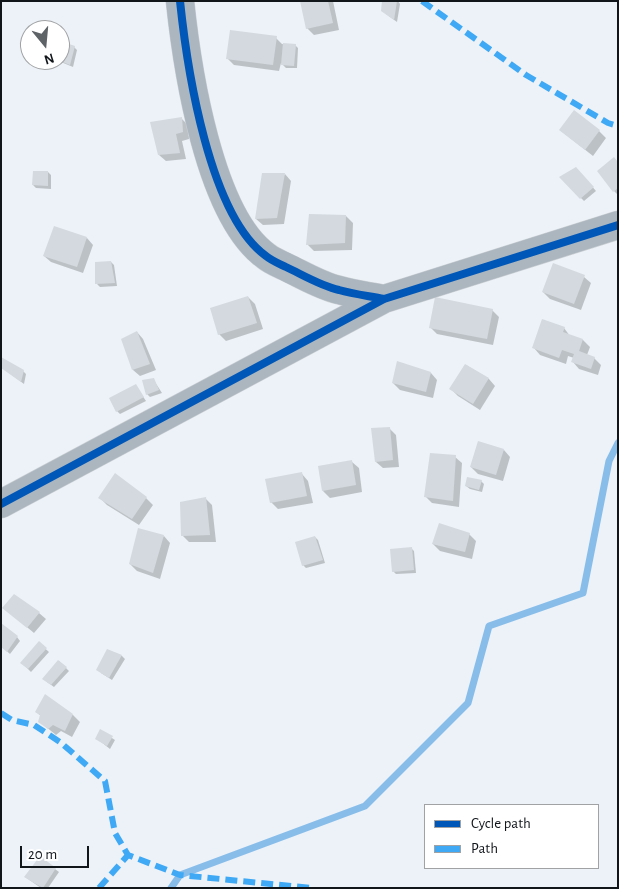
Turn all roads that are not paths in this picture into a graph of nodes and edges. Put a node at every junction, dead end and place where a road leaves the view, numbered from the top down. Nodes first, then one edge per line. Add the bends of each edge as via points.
1 (180, 1) edge
2 (618, 226) edge
3 (384, 299) junction
4 (1, 504) edge

1 - 3 street via 186,52 208,154 226,202 246,236 266,256 302,275 337,290
2 - 3 street
3 - 4 street

